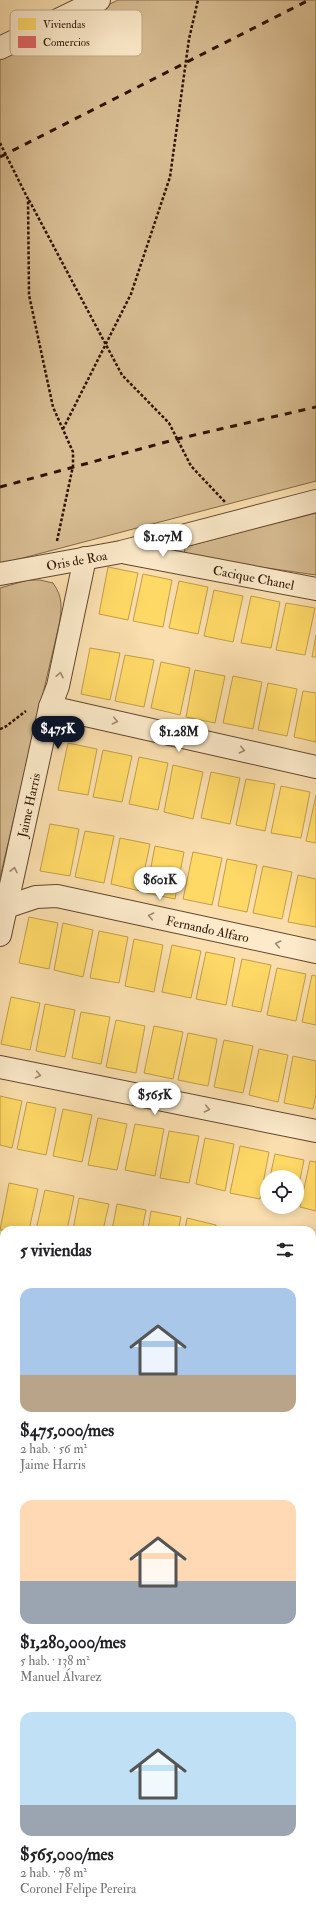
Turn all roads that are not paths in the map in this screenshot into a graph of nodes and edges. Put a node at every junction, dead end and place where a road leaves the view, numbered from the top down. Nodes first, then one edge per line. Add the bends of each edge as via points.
1 (99, 0) edge
2 (78, 10) edge
3 (10, 43) edge
4 (0, 48) edge
5 (316, 501) edge
6 (121, 552) junction
7 (85, 558) junction
8 (0, 574) edge
9 (316, 589) edge
10 (50, 707) junction
11 (316, 767) edge
12 (3, 908) edge
13 (0, 935) edge
14 (316, 952) edge
15 (0, 1067) edge
16 (316, 1131) edge

1 - 2 street
3 - 4 street
5 - 6 street, Oris de Roa
6 - 7 street, Oris de Roa
6 - 9 street, Cacique Chanel
7 - 8 street, Oris de Roa
10 -> 7 street, Jaime Harris via 58,686
10 -> 11 street
12 -> 10 street, Jaime Harris
12 - 13 street, Jaime Harris
14 -> 12 street, Fernando Alfaro via 57,896 36,897
15 -> 16 street

